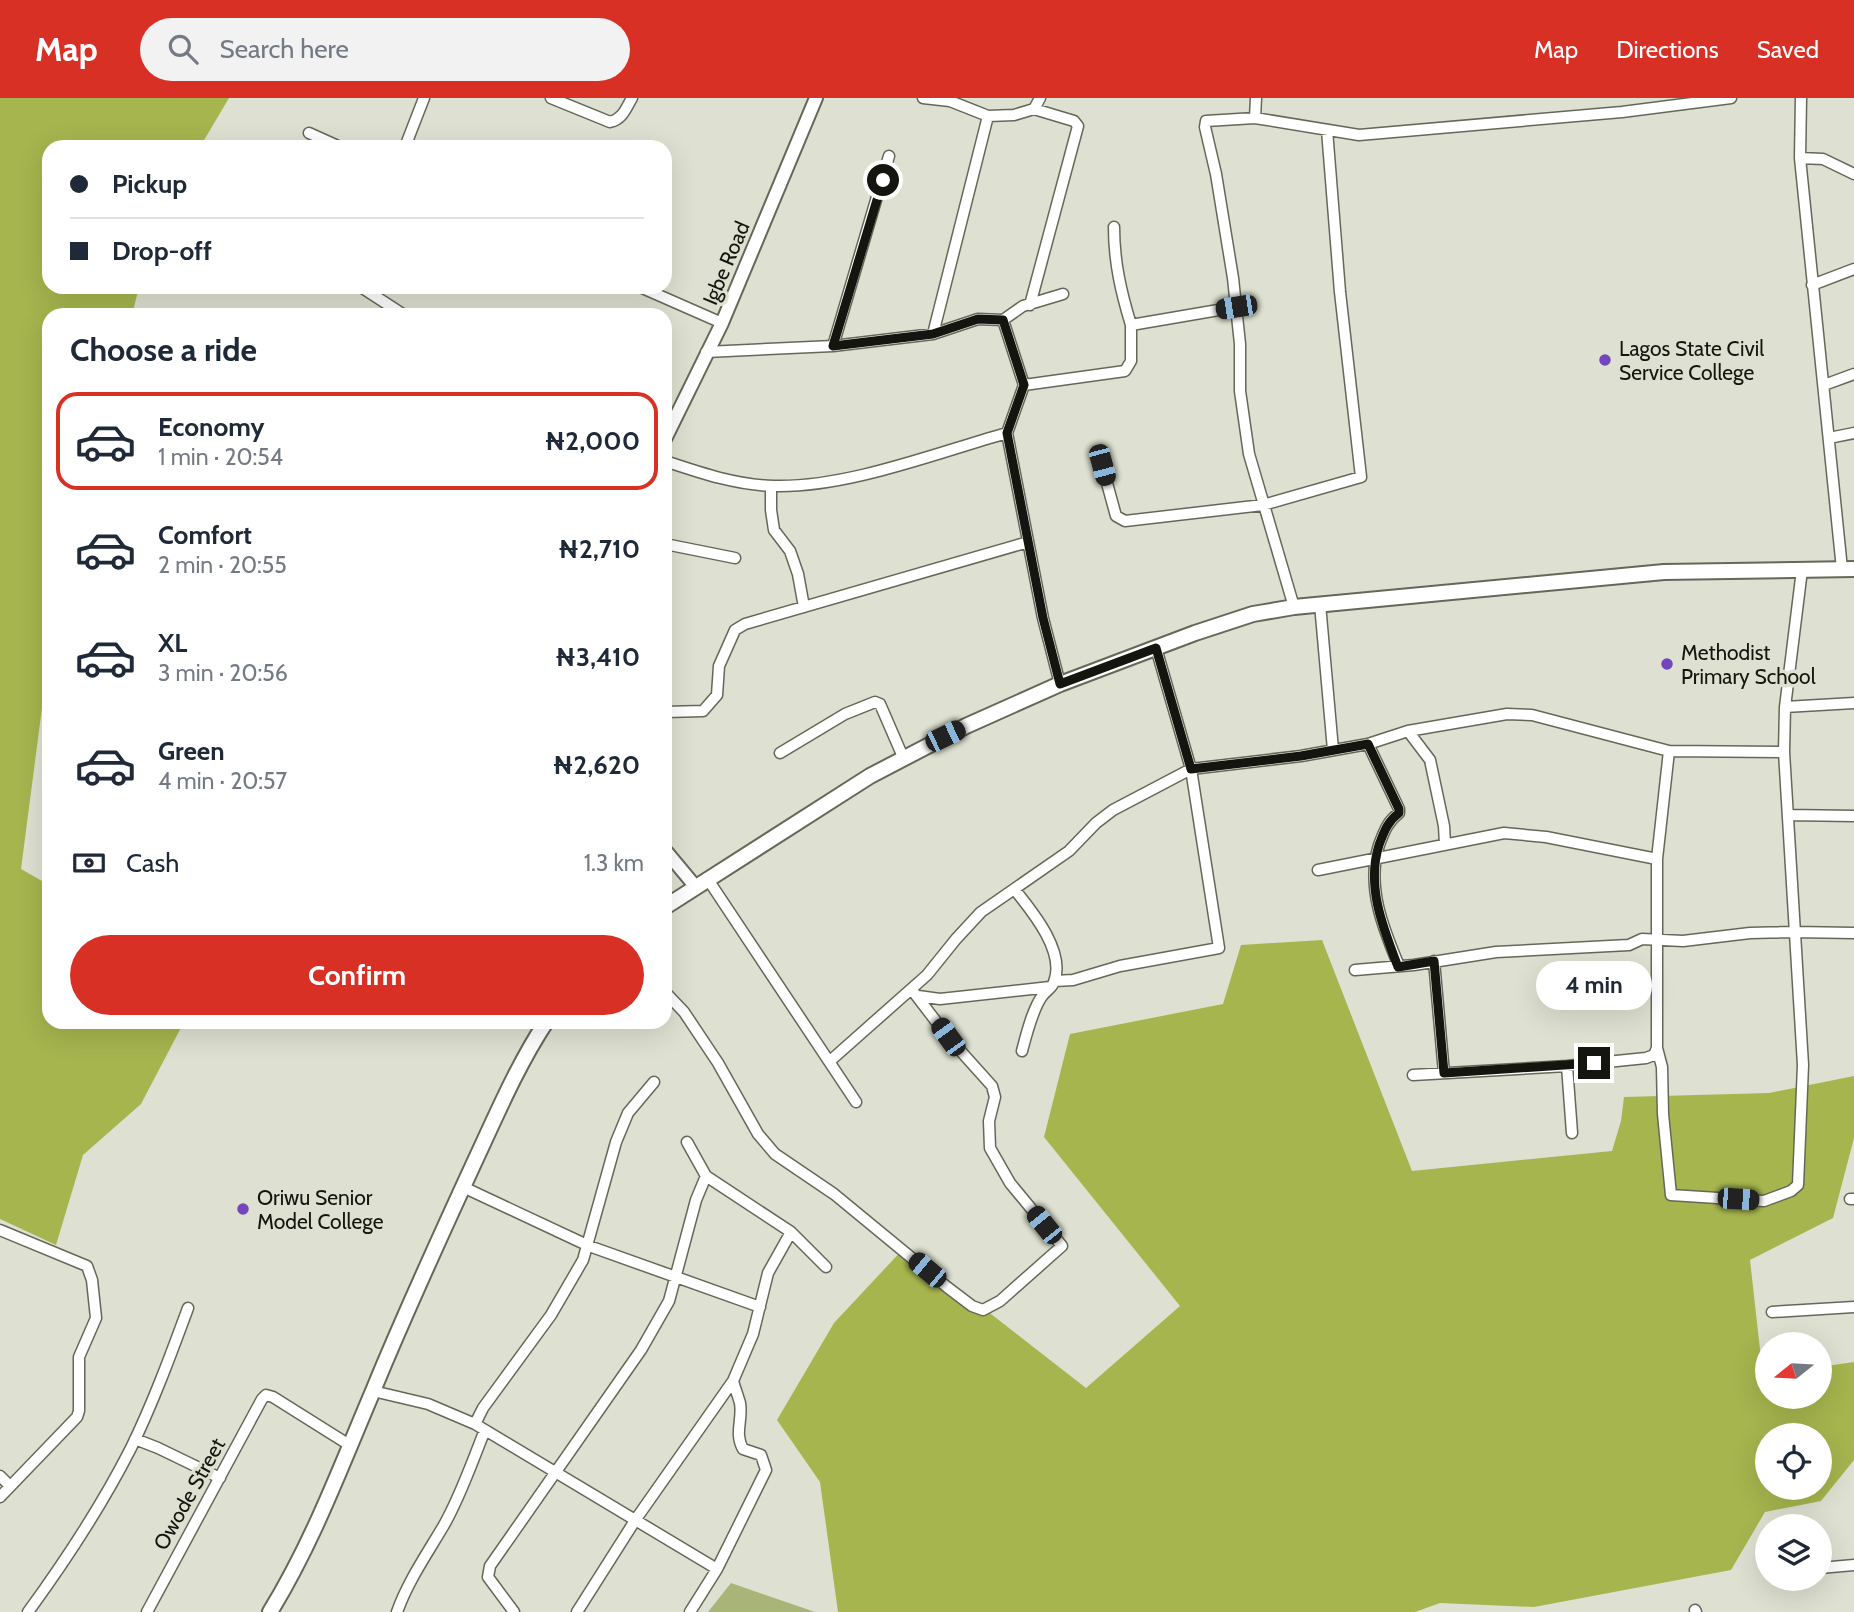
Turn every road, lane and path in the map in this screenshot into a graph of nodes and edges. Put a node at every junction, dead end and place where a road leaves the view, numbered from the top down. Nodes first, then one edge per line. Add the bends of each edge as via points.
1 (424, 98) edge
2 (551, 98) edge
3 (632, 98) edge
4 (816, 98) edge
5 (923, 98) edge
6 (1040, 98) edge
7 (1256, 98) edge
8 (1731, 98) edge
9 (1801, 98) edge
10 (1034, 109) junction
11 (988, 116) junction
12 (1255, 118) junction
13 (1327, 130) junction
14 (309, 133) dead end
15 (324, 140) edge
16 (408, 140) edge
17 (889, 156) dead end
18 (1800, 158) junction
19 (1854, 174) edge
20 (1114, 227) dead end
21 (1854, 269) edge
22 (1812, 285) junction
23 (372, 294) edge
24 (655, 294) edge
25 (1062, 294) dead end
26 (1030, 305) junction
27 (1236, 307) junction
28 (393, 308) edge
29 (1003, 320) junction
30 (722, 323) junction
31 (1131, 325) junction
32 (933, 334) junction
33 (833, 346) junction
34 (706, 352) junction
35 (1854, 374) edge
36 (1024, 385) junction
37 (1824, 386) junction
38 (672, 424) edge
39 (1007, 433) junction
40 (1854, 433) edge
41 (1829, 438) junction
42 (672, 463) edge
43 (1102, 465) dead end
44 (771, 486) junction
45 (1264, 505) junction
46 (1028, 542) junction
47 (672, 545) edge
48 (735, 558) dead end
49 (1848, 569) edge
50 (1802, 570) junction
51 (1320, 604) junction
52 (804, 607) junction
53 (1294, 607) junction
54 (1156, 648) junction
55 (1060, 684) junction
56 (1854, 703) edge
57 (1786, 707) junction
58 (672, 712) edge
59 (1409, 731) junction
60 (1368, 744) junction
61 (1333, 750) junction
62 (1669, 751) junction
63 (1784, 752) junction
64 (780, 753) dead end
65 (903, 757) junction
66 (1191, 769) junction
67 (1788, 815) junction
68 (1854, 816) edge
69 (1445, 844) junction
70 (672, 856) edge
71 (1657, 859) junction
72 (1374, 860) junction
73 (1318, 870) dead end
74 (701, 882) junction
75 (1015, 890) junction
76 (672, 902) edge
77 (1794, 932) junction
78 (1854, 933) edge
79 (1656, 940) junction
80 (1434, 961) junction
81 (1398, 967) junction
82 (1355, 970) dead end
83 (1053, 984) junction
84 (915, 993) junction
85 (672, 999) edge
86 (542, 1029) edge
87 (1657, 1048) junction
88 (1022, 1051) dead end
89 (830, 1061) junction
90 (1567, 1066) junction
91 (1444, 1073) junction
92 (1413, 1075) dead end
93 (654, 1082) dead end
94 (856, 1102) dead end
95 (1572, 1133) dead end
96 (687, 1142) dead end
97 (706, 1176) junction
98 (463, 1186) junction
99 (0, 1230) edge
100 (791, 1232) junction
101 (589, 1246) junction
102 (826, 1267) dead end
103 (676, 1276) junction
104 (760, 1307) junction
105 (1854, 1307) edge
106 (188, 1308) dead end
107 (1772, 1312) dead end
108 (733, 1381) junction
109 (373, 1391) junction
110 (475, 1424) junction
111 (485, 1430) junction
112 (135, 1439) junction
113 (351, 1446) junction
114 (554, 1473) junction
115 (0, 1476) edge
116 (220, 1478) junction
117 (10, 1486) junction
118 (0, 1497) edge
119 (636, 1519) junction
120 (1854, 1566) edge
121 (1832, 1567) edge
122 (717, 1569) junction
123 (28, 1612) edge
124 (147, 1612) edge
125 (270, 1612) edge
126 (397, 1612) edge
127 (514, 1612) edge
128 (577, 1612) edge
129 (690, 1612) edge

1 - 16 street
2 - 3 street via 610,122 622,115
4 - 30 street, Igbe Road
5 - 11 street via 950,101
6 - 10 street
7 - 12 street
8 - 13 street via 1359,135
9 - 18 street
10 - 11 street
10 - 26 street via 1079,126
11 - 32 street
12 - 13 street
12 - 27 street via 1210,119 1205,127
13 - 45 street via 1361,477
14 - 15 street
17 - 33 street
18 - 19 street via 1823,159
18 - 22 street
20 - 31 street via 1118,283
21 - 22 street
22 - 37 street
23 - 28 street
24 - 30 street
25 - 26 street
26 - 29 street via 1015,309
27 - 31 street
27 - 45 street via 1240,391 1249,454
29 - 32 street via 978,319
29 - 36 street
30 - 34 street, Igbe Road
31 - 36 street via 1131,361 1125,371
32 - 33 street
33 - 34 street
34 - 38 street, Igbe Road
35 - 37 street
36 - 39 street
37 - 41 street
39 - 44 street via 864,475
39 - 46 street
40 - 41 street
41 - 49 street
42 - 44 street via 723,480
43 - 45 street via 1119,520
44 - 52 street via 774,530 790,551
45 - 53 street
46 - 52 street
46 - 55 street
47 - 48 street
49 - 50 main road
50 - 51 main road via 1664,572
50 - 57 street
51 - 53 main road
51 - 61 street
52 - 58 street via 739,627 719,666 718,695 712,703 703,711
53 - 54 main road via 1253,614
54 - 55 main road
54 - 66 street
55 - 65 main road
56 - 57 street
57 - 63 street
59 - 60 street
59 - 62 street via 1507,714 1532,715
59 - 69 street via 1430,760
60 - 61 street
60 - 72 street via 1399,809 1388,823
61 - 66 street
62 - 63 street
62 - 71 street
63 - 67 street
64 - 65 street via 845,714 875,702 880,704
65 - 74 main road
66 - 75 street via 1114,810 1069,852
66 - 83 street via 1219,948
67 - 68 street
67 - 77 street
69 - 71 street via 1520,833
69 - 72 street
70 - 74 street
71 - 79 street
72 - 73 street
72 - 81 street via 1374,894
74 - 76 main road
74 - 89 street
75 - 83 street via 1048,936 1054,957
75 - 84 street via 981,912
77 - 78 street
77 - 79 street
77 - 87 street via 1803,1065 1798,1185 1791,1191 1764,1201 1671,1195
79 - 80 street
79 - 87 street
80 - 81 street
80 - 91 street
81 - 82 street
83 - 84 street via 940,999
83 - 88 street via 1042,995
84 - 85 street via 992,1086 990,1148 1010,1183 1062,1246 1000,1301 983,1310 775,1154
84 - 89 street
86 - 98 main road
87 - 90 street via 1646,1058
89 - 94 street
90 - 91 street
90 - 95 street
91 - 92 street
93 - 101 street via 628,1113 616,1142
96 - 97 street
97 - 100 street
97 - 103 street
98 - 101 street
98 - 109 main road
99 - 117 street via 87,1265 96,1309 79,1357 76,1417
100 - 102 street
100 - 104 street via 768,1273
101 - 103 street
101 - 110 street via 562,1299
103 - 104 street
103 - 114 street via 669,1301 650,1336
104 - 108 street
105 - 107 street
106 - 112 street
108 - 119 street
108 - 122 street via 740,1403 739,1441 743,1449 761,1455 766,1470
109 - 110 street via 428,1404
109 - 113 main road
110 - 111 street
111 - 114 street
111 - 126 street via 463,1486
112 - 116 street
112 - 123 street via 67,1557
113 - 116 street, Owode Street via 266,1395
113 - 125 main road via 295,1569
114 - 119 street
114 - 127 street via 488,1572
115 - 117 street
116 - 124 street, Owode Street
117 - 118 street
119 - 122 street
119 - 128 street
120 - 121 street
122 - 129 street

